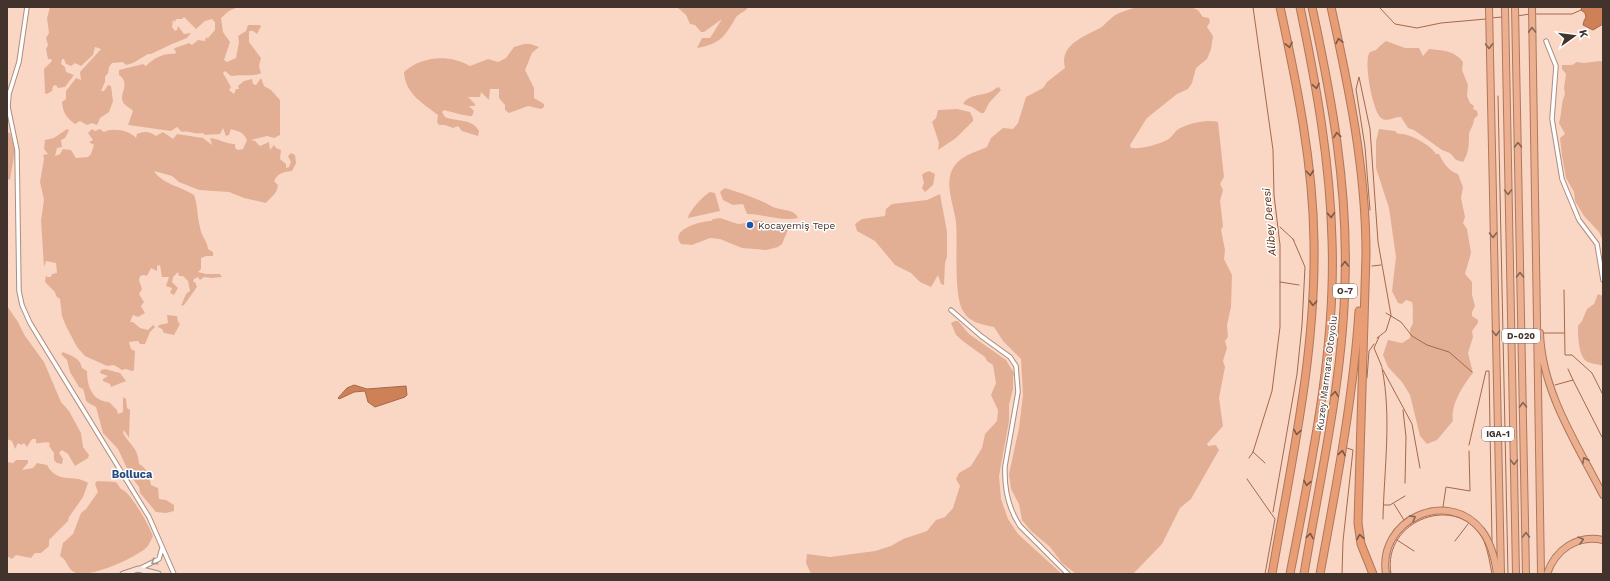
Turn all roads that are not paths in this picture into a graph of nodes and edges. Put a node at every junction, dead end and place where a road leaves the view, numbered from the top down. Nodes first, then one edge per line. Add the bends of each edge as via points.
1 (27, 7) edge
2 (1280, 7) edge
3 (1300, 7) edge
4 (1312, 7) edge
5 (1331, 7) edge
6 (1489, 7) edge
7 (1505, 7) edge
8 (1515, 7) edge
9 (1532, 7) edge
10 (1546, 41) dead end
11 (1363, 204) junction
12 (1603, 280) edge
13 (1536, 290) junction
14 (951, 310) dead end
15 (1603, 495) edge
16 (1603, 540) edge
17 (163, 547) junction
18 (138, 569) junction
19 (123, 574) edge
20 (158, 574) edge
21 (174, 574) edge
22 (1068, 574) edge
23 (1272, 574) edge
24 (1290, 574) edge
25 (1304, 574) edge
26 (1320, 574) edge
27 (1373, 574) edge
28 (1386, 574) edge
29 (1497, 574) edge
30 (1501, 574) edge
31 (1516, 574) edge
32 (1526, 574) edge
33 (1541, 574) edge
34 (1546, 574) edge

1 - 17 street via 8,107 17,150 19,277 22,306 149,517
2 -> 23 highway via 1307,145 1314,256 1308,357
3 -> 24 highway, Kuzey Marmara Otoyolu / O-7 via 1324,138 1333,260 1325,373
25 -> 4 highway, Kuzey Marmara Otoyolu / O-7 via 1336,386 1345,277 1341,164 1330,91
11 -> 5 highway via 1352,110
6 -> 30 highway, IGA-1
7 -> 31 highway, D-020
32 -> 8 highway, D-020
13 -> 9 highway
10 - 12 street via 1556,66 1552,119 1562,179 1579,220 1597,244
26 -> 11 highway via 1355,368
27 -> 11 highway via 1361,544 1358,523 1366,254
15 -> 13 highway via 1551,388 1542,352
13 - 33 highway
14 - 22 street via 1010,357 1016,366 1018,392 1005,472 1008,499 1014,518 1020,526
34 -> 16 highway via 1554,558 1570,544 1585,539
17 -> 18 street via 159,559
17 - 21 street
18 - 19 main road
18 - 20 main road
28 -> 29 highway via 1386,555 1395,533 1413,517 1438,511 1460,514 1479,528 1491,549

